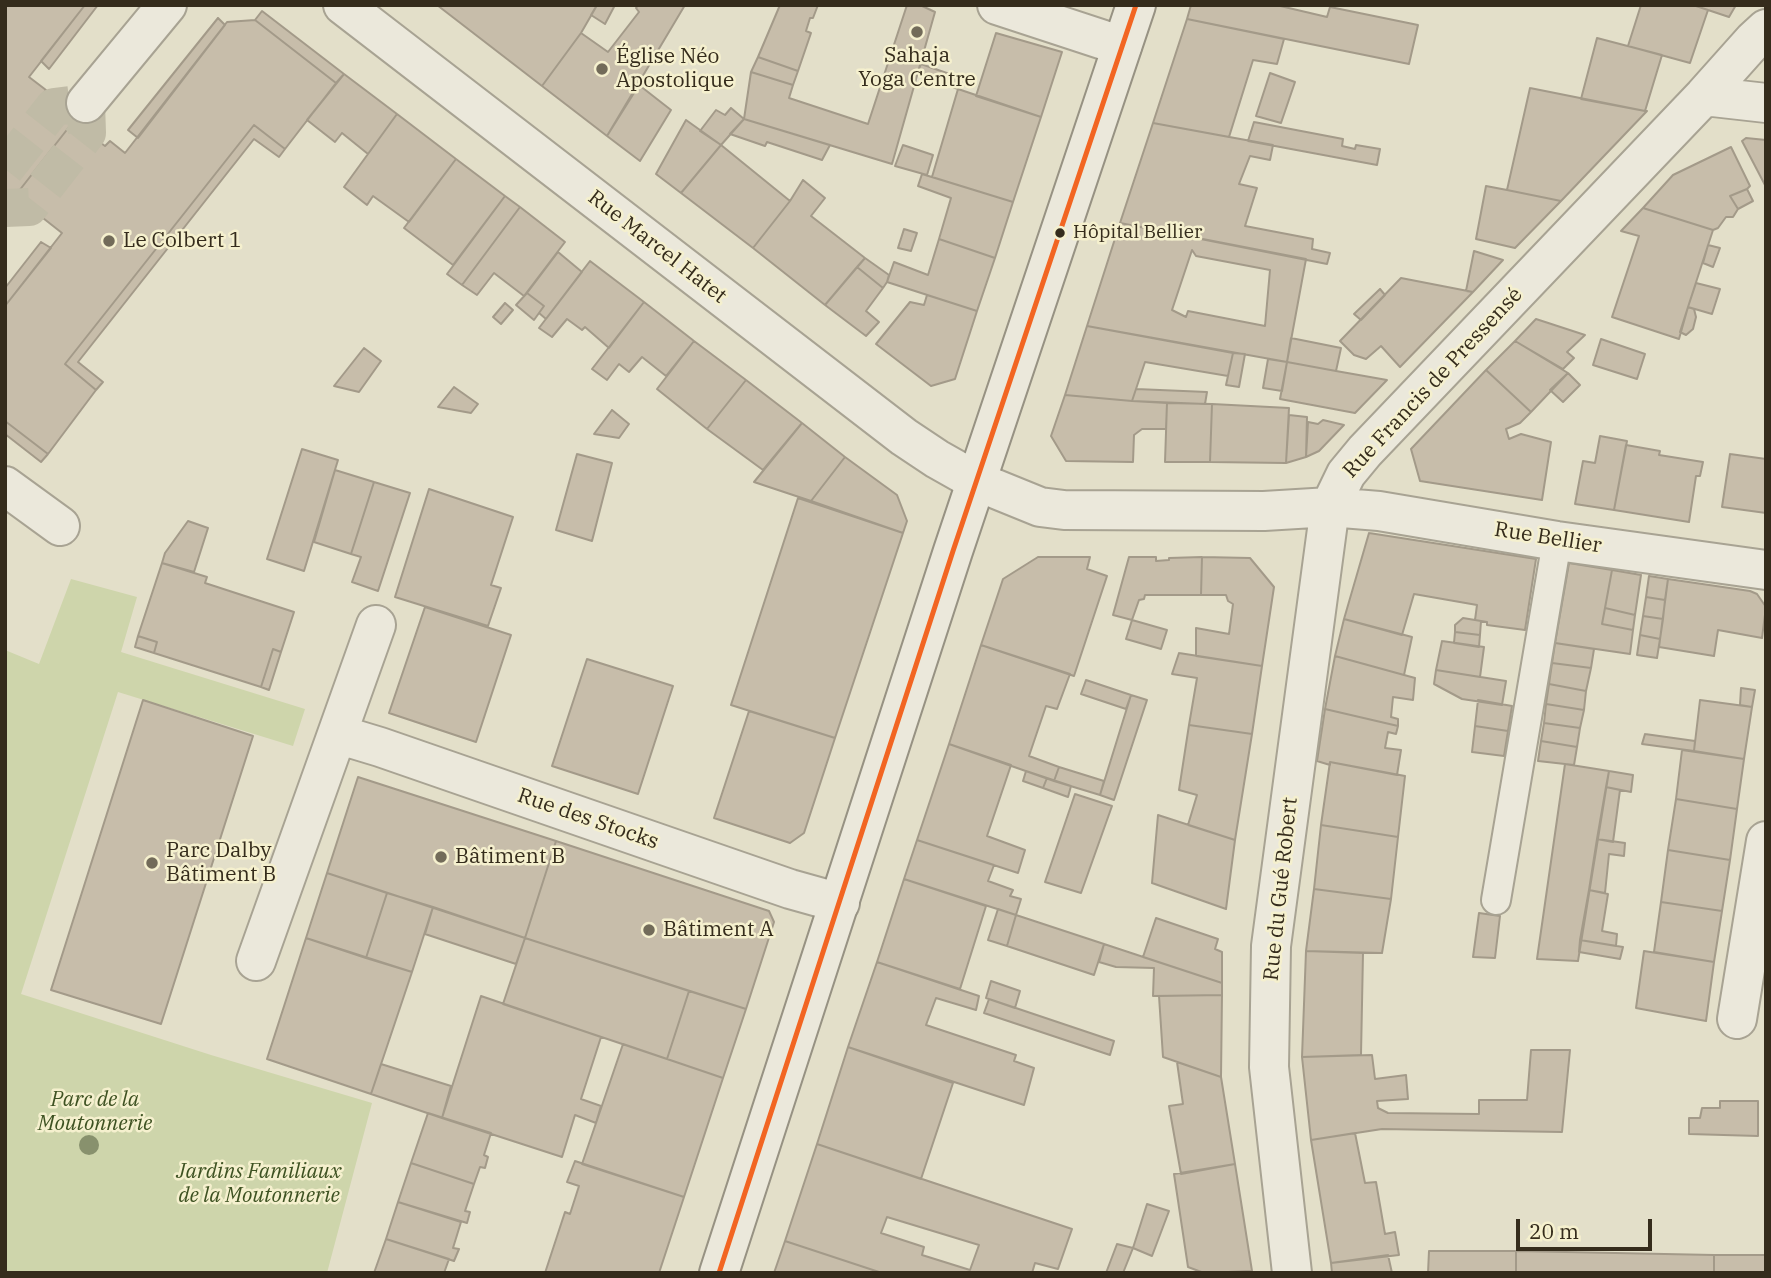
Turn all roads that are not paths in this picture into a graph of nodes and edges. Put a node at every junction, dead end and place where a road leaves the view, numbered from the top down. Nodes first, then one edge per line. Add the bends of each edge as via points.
1 (167, 5) edge
2 (343, 5) edge
3 (997, 5) edge
4 (1136, 5) edge
5 (1766, 29) edge
6 (1122, 46) junction
7 (1704, 96) junction
8 (86, 103) dead end
9 (1766, 103) edge
10 (976, 481) junction
11 (5, 485) edge
12 (1330, 507) junction
13 (60, 526) dead end
14 (1557, 541) junction
15 (1766, 570) edge
16 (376, 625) dead end
17 (337, 734) junction
18 (1766, 841) edge
19 (1496, 900) dead end
20 (840, 902) junction
21 (256, 961) dead end
22 (1737, 1019) dead end
23 (719, 1273) edge
24 (1292, 1273) edge

1 - 8 street
2 - 10 street, Rue Marcel Hatet via 904,437
3 - 6 street
4 - 6 street
5 - 7 street, Rue Francis de Pressensé
6 - 10 street
7 - 9 street
7 - 12 street, Rue Francis de Pressensé via 1365,451 1346,474
10 - 12 street via 1040,507 1064,510
10 - 20 street
11 - 13 street
12 - 14 street, Rue Bellier
12 - 24 street, Rue du Gué Robert via 1271,946 1269,1067
14 - 15 street, Rue Bellier
14 - 19 lane
16 - 17 street
17 - 20 street, Rue des Stocks via 790,889
17 - 21 street
18 - 22 street
20 - 23 street

